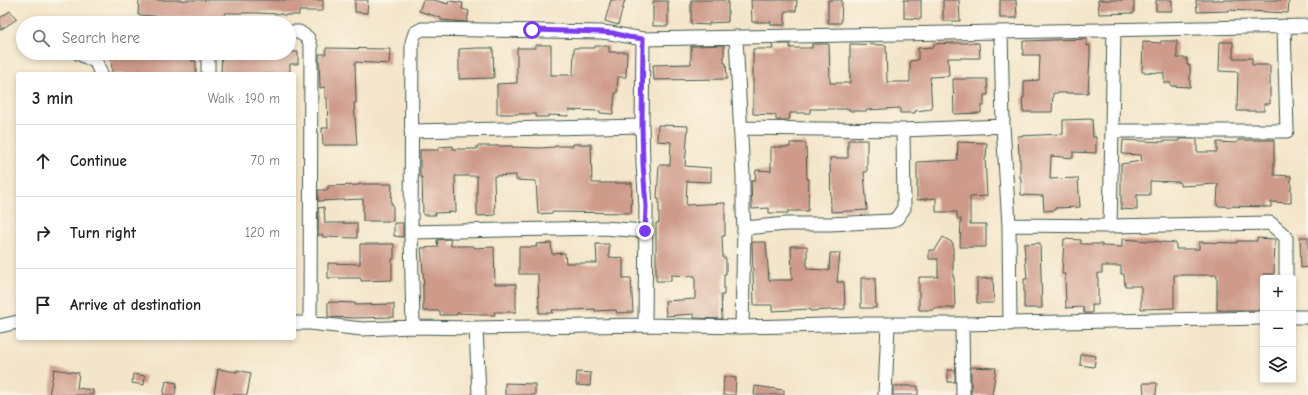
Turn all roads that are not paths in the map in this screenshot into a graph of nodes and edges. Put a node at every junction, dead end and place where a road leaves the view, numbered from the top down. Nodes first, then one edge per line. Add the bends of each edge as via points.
1 (1284, 26) junction
2 (1308, 26) edge
3 (1114, 30) junction
4 (296, 32) edge
5 (1001, 32) junction
6 (736, 37) junction
7 (643, 39) junction
8 (97, 60) edge
9 (208, 60) edge
10 (100, 72) edge
11 (208, 72) edge
12 (642, 126) junction
13 (1003, 126) junction
14 (740, 128) junction
15 (903, 130) junction
16 (411, 131) junction
17 (1112, 131) junction
18 (1008, 225) junction
19 (1110, 226) junction
20 (744, 228) junction
21 (645, 231) junction
22 (411, 232) junction
23 (1286, 275) edge
24 (1296, 317) edge
25 (1308, 317) edge
26 (1260, 318) edge
27 (16, 322) edge
28 (296, 324) edge
29 (310, 324) junction
30 (888, 324) junction
31 (962, 324) junction
32 (1010, 324) junction
33 (645, 325) junction
34 (0, 326) edge
35 (742, 326) junction
36 (413, 327) junction
37 (476, 328) junction
38 (479, 395) edge
39 (885, 395) edge
40 (963, 395) edge

1 - 2 street
1 - 3 street
1 - 17 street via 1287,131
3 - 5 street
3 - 17 street
4 - 29 street via 308,38 311,47
5 - 6 street
5 - 13 street
6 - 7 street
6 - 14 street
7 - 12 street
7 - 16 street via 601,32 422,29 415,33 412,42
8 - 10 street
9 - 11 street
12 - 16 street
12 - 21 street
13 - 15 street
13 - 18 street
14 - 15 street
14 - 20 street
15 - 20 street via 904,208 898,218 892,221
16 - 22 street
17 - 19 street
18 - 19 street
18 - 32 street
19 - 23 street via 1270,223 1286,237
20 - 35 street
21 - 22 street via 604,228
21 - 33 street
22 - 36 street
24 - 25 street
26 - 32 street
27 - 34 street
28 - 29 street
29 - 36 street via 362,329
30 - 31 street
30 - 35 street
30 - 39 street
31 - 32 street
31 - 40 street
33 - 35 street
33 - 37 street
36 - 37 street
37 - 38 street

